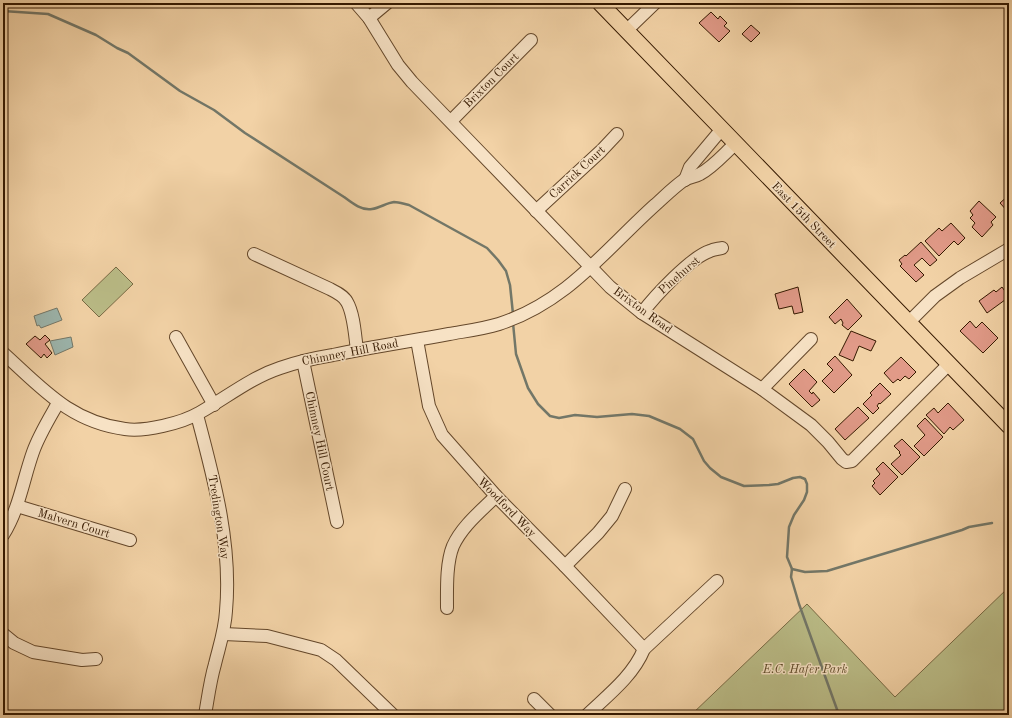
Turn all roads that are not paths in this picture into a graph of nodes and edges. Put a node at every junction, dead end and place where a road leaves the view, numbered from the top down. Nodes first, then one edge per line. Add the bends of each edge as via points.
1 (356, 3) edge
2 (387, 3) edge
3 (600, 3) edge
4 (656, 3) edge
5 (369, 18) junction
6 (626, 31) junction
7 (531, 40) dead end
8 (451, 121) junction
9 (721, 130) junction
10 (617, 134) dead end
11 (735, 144) junction
12 (685, 180) junction
13 (536, 211) junction
14 (722, 248) dead end
15 (1009, 250) edge
16 (254, 254) dead end
17 (591, 268) junction
18 (642, 313) junction
19 (909, 322) junction
20 (176, 337) dead end
21 (811, 339) dead end
22 (417, 340) junction
23 (357, 350) junction
24 (3, 352) edge
25 (303, 361) junction
26 (949, 364) junction
27 (762, 389) junction
28 (58, 403) junction
29 (214, 404) junction
30 (197, 415) junction
31 (1009, 426) edge
32 (625, 489) dead end
33 (496, 496) junction
34 (17, 506) junction
35 (337, 522) dead end
36 (3, 535) edge
37 (130, 540) dead end
38 (565, 566) junction
39 (717, 581) dead end
40 (447, 608) dead end
41 (3, 634) edge
42 (224, 634) junction
43 (644, 649) junction
44 (96, 659) dead end
45 (534, 699) dead end
46 (205, 715) edge
47 (393, 715) edge
48 (550, 715) edge
49 (586, 715) edge

1 - 5 street, Brixton Road
2 - 5 street
3 - 6 main road, East 15th Street
4 - 6 street
5 - 8 street, Brixton Road via 398,65
6 - 9 main road, East 15th Street
7 - 8 street, Brixton Court
8 - 13 street, Brixton Road
9 - 11 main road, East 15th Street
9 - 12 street via 690,167
10 - 13 street, Carrick Court
11 - 12 street via 700,174
11 - 19 main road, East 15th Street
12 - 17 street, Chimney Hill Road via 607,250
13 - 17 street, Brixton Road
14 - 18 street, Pinehurst via 709,251 695,259 654,297
15 - 19 street via 960,278 935,296
16 - 23 street via 340,295 347,302 352,318
17 - 18 street, Brixton Road
17 - 22 street, Chimney Hill Road via 563,291 524,314 497,325
18 - 27 street, Brixton Road
19 - 26 main road, East 15th Street
20 - 29 street
21 - 27 street
22 - 23 street, Chimney Hill Road
22 - 33 street, Woodford Way via 429,406 442,435
23 - 25 street, Chimney Hill Road
24 - 28 street, Chimney Hill Road
25 - 29 street, Chimney Hill Road via 260,376
25 - 35 street, Chimney Hill Court
26 - 27 street, Brixton Road via 852,461 846,462 812,425
26 - 31 main road, East 15th Street
28 - 30 street, Chimney Hill Road via 99,424 127,430 162,426
28 - 34 street via 34,451
29 - 30 street, Chimney Hill Road
30 - 42 street, Tredington Way via 212,469 223,529 228,590
32 - 38 street via 612,516
33 - 38 street, Woodford Way
33 - 40 street via 465,527 453,546 449,564
34 - 36 street
34 - 37 street, Malvern Court
38 - 43 street, Woodford Way
39 - 43 street
41 - 44 street via 14,643 33,652 82,660
42 - 46 street, Tredington Way via 214,666
42 - 47 street via 267,636 321,650 336,660
43 - 49 street via 640,659 626,677
45 - 48 street

